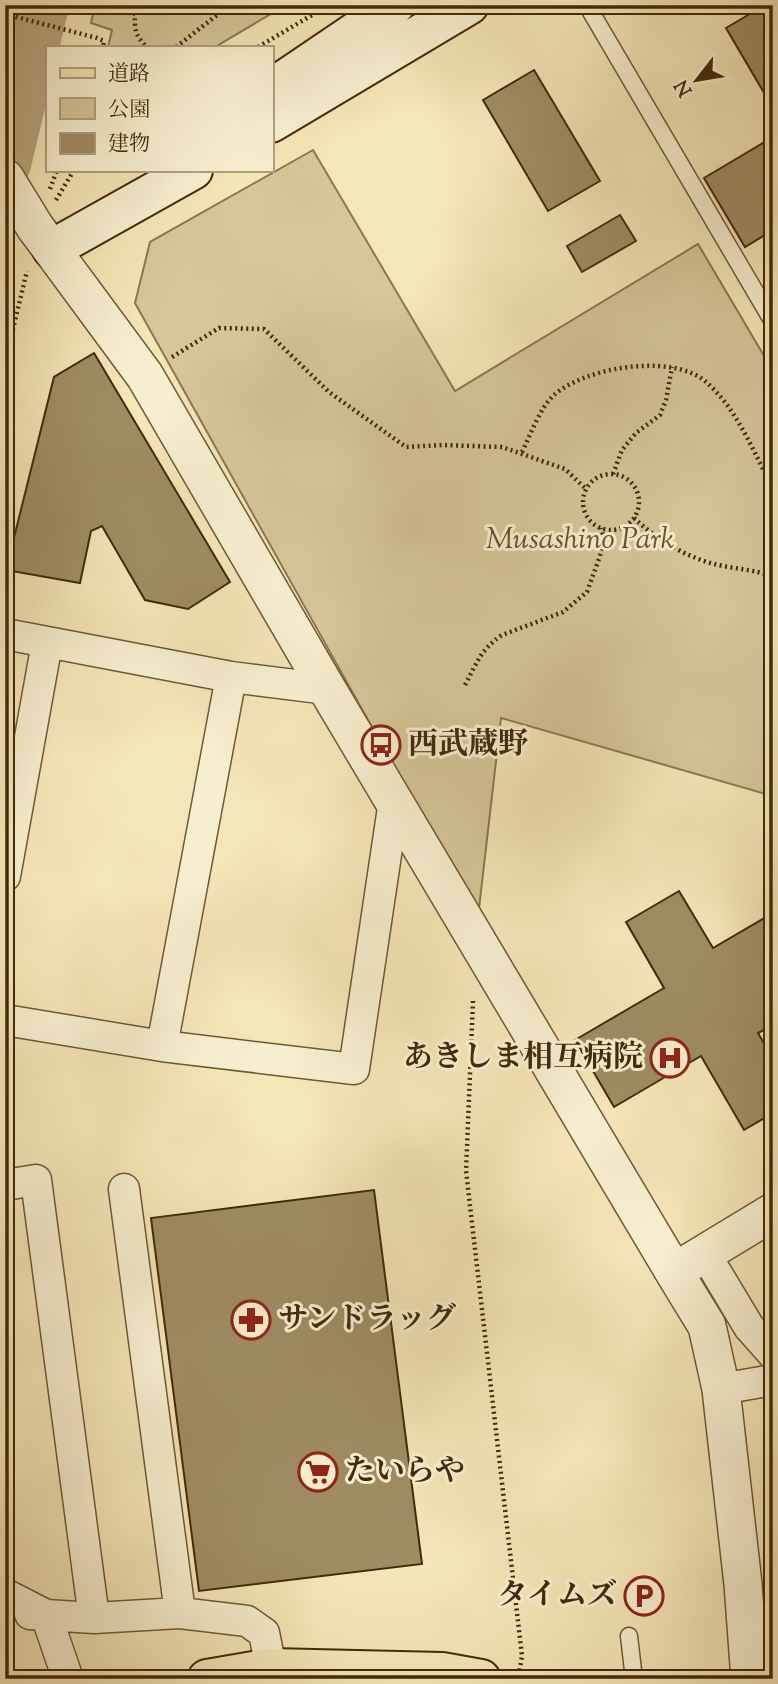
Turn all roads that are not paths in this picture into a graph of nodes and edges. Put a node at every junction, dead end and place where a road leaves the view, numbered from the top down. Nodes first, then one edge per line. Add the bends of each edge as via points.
1 (395, 5) edge
2 (470, 5) edge
3 (603, 5) edge
4 (273, 88) edge
5 (273, 122) edge
6 (154, 172) edge
7 (188, 172) edge
8 (5, 178) edge
9 (40, 237) junction
10 (773, 322) edge
11 (5, 634) edge
12 (47, 643) junction
13 (231, 677) junction
14 (327, 689) junction
15 (394, 801) junction
16 (5, 876) edge
17 (5, 1020) edge
18 (162, 1046) junction
19 (5, 1185) edge
20 (124, 1189) dead end
21 (773, 1212) edge
22 (704, 1252) junction
23 (674, 1272) junction
24 (773, 1354) edge
25 (773, 1380) edge
26 (721, 1389) junction
27 (5, 1594) edge
28 (180, 1613) junction
29 (5, 1614) edge
30 (46, 1615) junction
31 (94, 1618) junction
32 (629, 1636) dead end
33 (271, 1668) junction
34 (68, 1679) edge
35 (207, 1679) edge
36 (481, 1679) edge
37 (634, 1679) edge
38 (750, 1679) edge

1 - 4 main road
2 - 5 main road
3 - 10 lane via 591,12
6 - 9 main road
7 - 9 main road
8 - 9 street
9 - 14 street via 145,376
11 - 12 street
12 - 13 street
12 - 16 street
13 - 14 street
13 - 18 street
14 - 15 street
15 - 18 street via 354,1069
15 - 23 street
17 - 18 street
19 - 31 street via 36,1180
20 - 28 street
21 - 22 street
22 - 23 street
22 - 24 street via 749,1326
23 - 26 street via 707,1326
25 - 26 street
26 - 38 street
27 - 30 street
28 - 31 street
28 - 33 street via 247,1621 264,1633
29 - 30 street
30 - 31 street
30 - 34 street
32 - 37 lane
33 - 35 main road
33 - 36 main road via 442,1672

